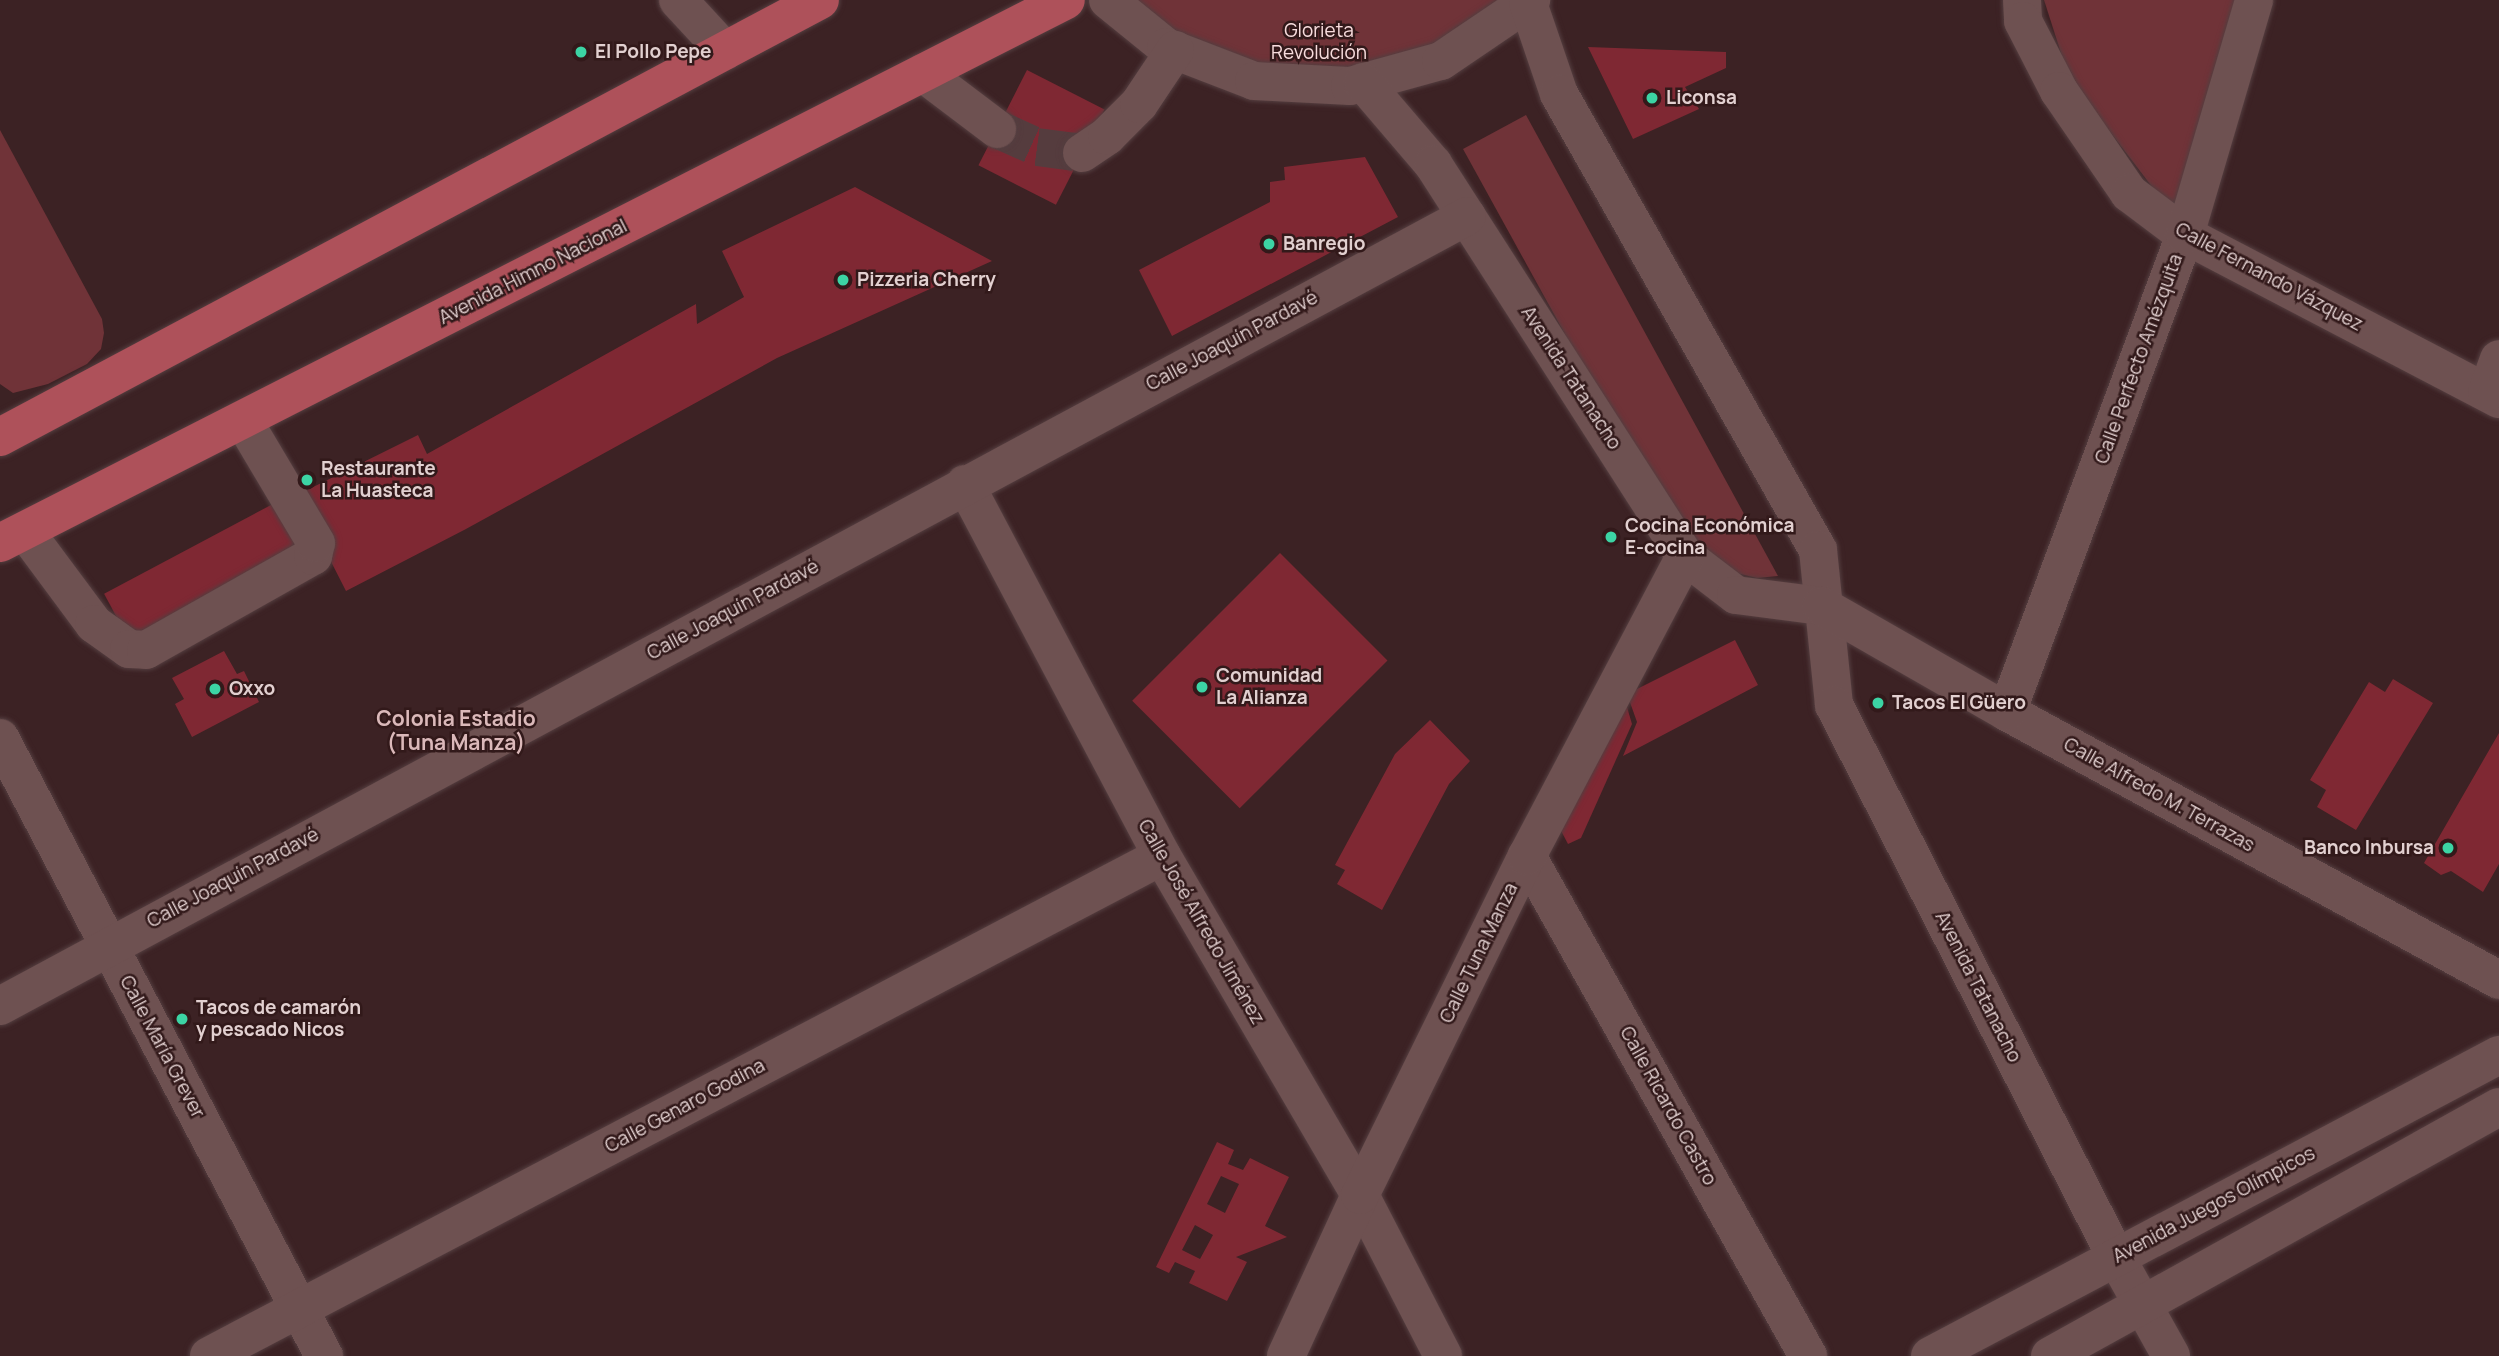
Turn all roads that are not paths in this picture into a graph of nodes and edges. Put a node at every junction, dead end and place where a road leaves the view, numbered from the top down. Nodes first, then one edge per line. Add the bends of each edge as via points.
1 (678, 0) edge
2 (820, 0) edge
3 (1066, 0) edge
4 (1108, 0) edge
5 (2022, 0) edge
6 (2254, 0) edge
7 (1529, 2) edge
8 (1175, 50) junction
9 (725, 51) junction
10 (923, 73) junction
11 (1363, 82) junction
12 (997, 129) tunnel mouth
13 (1082, 153) tunnel mouth
14 (1467, 216) junction
15 (2185, 235) junction
16 (2495, 383) edge
17 (243, 419) junction
18 (0, 437) edge
19 (965, 484) junction
20 (13, 537) edge
21 (1685, 556) junction
22 (1822, 606) junction
23 (2007, 712) junction
24 (0, 738) edge
25 (1162, 856) junction
26 (1527, 856) junction
27 (109, 945) junction
28 (2499, 981) edge
29 (0, 1006) edge
30 (2499, 1055) edge
31 (2499, 1107) edge
32 (1360, 1195) junction
33 (2116, 1257) junction
34 (2143, 1307) junction
35 (299, 1309) junction
36 (209, 1356) edge
37 (324, 1356) edge
38 (1286, 1356) edge
39 (1443, 1356) edge
40 (1808, 1356) edge
41 (1930, 1356) edge
42 (2050, 1356) edge
43 (2171, 1356) edge

1 - 9 street
2 - 9 main road
3 - 10 main road, Avenida Himno Nacional
4 - 8 street
5 - 15 street, Calle Fernando Vázquez via 2023,20 2059,91 2129,192
6 - 15 street, Calle Perfecto Amézquita
7 - 11 street via 1441,61
7 - 22 street, Avenida Tatanacho via 1559,94 1818,551
8 - 11 street via 1254,81 1350,86
8 - 13 street via 1139,104
9 - 18 main road
10 - 12 street
10 - 17 main road, Avenida Himno Nacional
11 - 14 street, Avenida Tatanacho via 1433,164
14 - 19 street, Calle Joaquín Pardavé
14 - 21 street, Avenida Tatanacho
15 - 16 street, Calle Fernando Vázquez
15 - 23 street, Calle Perfecto Amézquita
17 - 20 main road, Avenida Himno Nacional
17 - 20 street via 316,543 313,556 146,650 129,649 94,624
19 - 25 street, Calle José Alfredo Jiménez
19 - 27 street, Calle Joaquín Pardavé
21 - 22 street, Avenida Tatanacho via 1736,595
21 - 26 street, Calle Tuna Manza
22 - 23 street, Calle Alfredo M. Terrazas
22 - 33 street, Avenida Tatanacho via 1834,705
23 - 28 street, Calle Alfredo M. Terrazas
24 - 27 street, Calle María Grever
25 - 32 street, Calle José Alfredo Jiménez
25 - 35 street, Calle Genaro Godina
26 - 32 street, Calle Tuna Manza
26 - 40 street, Calle Ricardo Castro
27 - 29 street, Calle Joaquín Pardavé
27 - 35 street, Calle María Grever
30 - 33 street, Avenida Juegos Olímpicos
31 - 34 street
32 - 38 street, Calle Tuna Manza
32 - 39 street, Calle José Alfredo Jiménez
33 - 34 street, Avenida Tatanacho
33 - 41 street, Avenida Juegos Olímpicos
34 - 42 street
34 - 43 street, Avenida Tatanacho
35 - 36 street, Calle Genaro Godina
35 - 37 street, Calle María Grever

